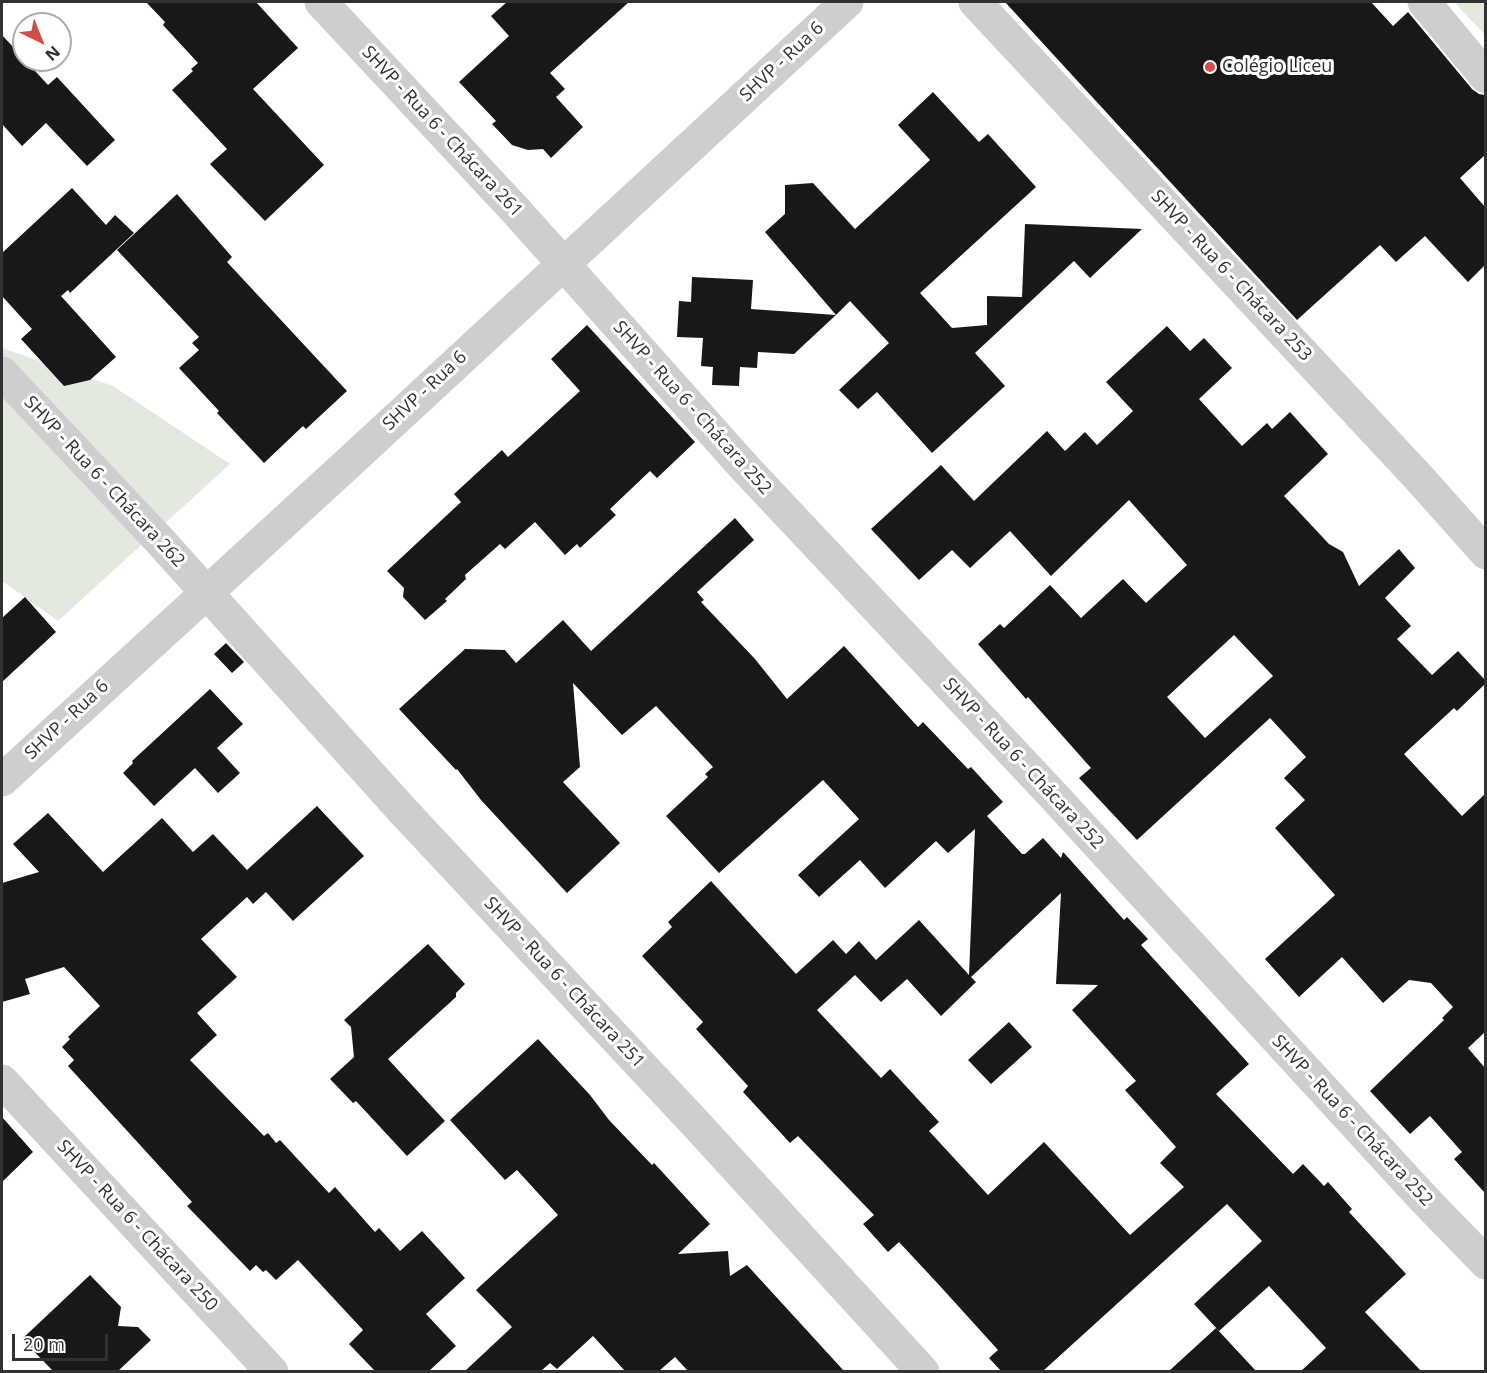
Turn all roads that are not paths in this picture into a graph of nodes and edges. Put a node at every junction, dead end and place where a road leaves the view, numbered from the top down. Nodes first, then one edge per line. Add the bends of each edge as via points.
1 (321, 2) edge
2 (847, 2) edge
3 (975, 2) edge
4 (1424, 2) edge
5 (1485, 77) edge
6 (563, 262) junction
7 (2, 373) edge
8 (1485, 553) edge
9 (206, 592) junction
10 (2, 780) edge
11 (2, 1081) edge
12 (1485, 1263) edge
13 (272, 1371) edge
14 (923, 1371) edge

1 - 6 street, SHVP - Rua 6 - Chácara 261
2 - 6 street, SHVP - Rua 6
3 - 8 street, SHVP - Rua 6 - Chácara 253
4 - 5 street
6 - 9 street, SHVP - Rua 6
6 - 12 street, SHVP - Rua 6 - Chácara 252 via 745,468
7 - 9 street, SHVP - Rua 6 - Chácara 262
9 - 10 street, SHVP - Rua 6
9 - 14 street, SHVP - Rua 6 - Chácara 251 via 403,811
11 - 13 street, SHVP - Rua 6 - Chácara 250

